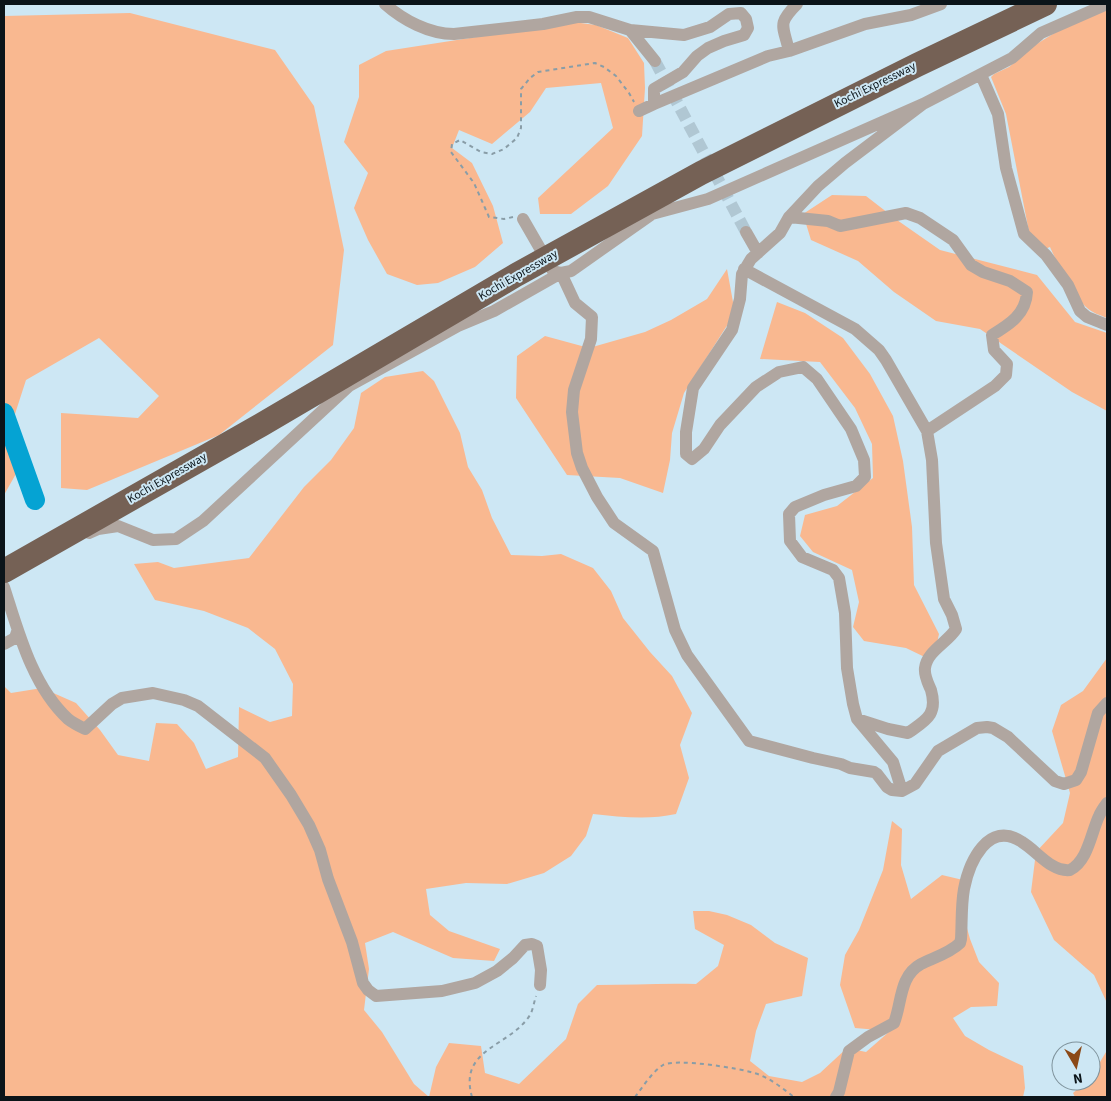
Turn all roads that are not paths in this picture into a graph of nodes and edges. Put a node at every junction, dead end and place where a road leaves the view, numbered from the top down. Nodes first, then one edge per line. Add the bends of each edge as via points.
1 (384, 4) edge
2 (797, 4) edge
3 (941, 4) edge
4 (1025, 4) edge
5 (1045, 4) edge
6 (1107, 4) edge
7 (630, 30) junction
8 (789, 51) junction
9 (655, 60) tunnel mouth
10 (981, 75) junction
11 (654, 104) junction
12 (923, 104) junction
13 (639, 110) road end
14 (789, 217) junction
15 (523, 219) road end
16 (746, 232) tunnel mouth
17 (758, 253) junction
18 (744, 270) junction
19 (557, 272) junction
20 (1107, 325) edge
21 (927, 431) junction
22 (140, 488) junction
23 (4, 561) edge
24 (4, 571) edge
25 (4, 581) edge
26 (4, 587) edge
27 (17, 632) junction
28 (4, 644) edge
29 (1107, 702) edge
30 (857, 719) junction
31 (902, 791) junction
32 (1107, 803) edge
33 (540, 985) road end
34 (836, 1097) edge

1 - 7 street via 416,24 442,34 543,24 577,17 589,17
2 - 8 street via 784,17
3 - 8 street via 911,16 865,24
4 - 22 highway, Kochi Expressway via 817,102 689,168 573,232
5 - 22 highway, Kochi Expressway via 917,64 701,173 516,275 261,425
6 - 10 street via 1041,33 1012,58
7 - 9 street
7 - 11 street via 684,35 710,27 729,14 741,13 746,19 748,28 744,35 708,48 683,72 654,89
8 - 11 street via 768,56
10 - 12 street
10 - 20 street via 998,114 1006,168 1024,234 1046,255 1068,285 1080,311
11 - 13 street
12 - 14 street via 838,169
12 - 19 street via 708,200 652,214 571,271
14 - 17 street via 780,233
14 - 21 street via 840,226 906,213 920,218 953,240 972,265 1027,292 1027,302 1020,314 992,335 994,350 1007,364 1006,375 995,386
15 - 19 street
16 - 17 street
17 - 18 street
18 - 21 street via 855,330 879,350
18 - 30 street via 732,330 693,388 686,454 692,460 704,449 720,425 756,387 779,372 802,367 817,379 851,429 864,460 864,477 856,486 795,507 789,514 790,540 802,556 834,570 839,578 846,613 847,668
19 - 25 street via 494,310 458,326 349,386 203,521 176,538 154,540 118,526 98,528
19 - 31 street via 575,303 592,317 591,339 574,390 572,412 582,468 614,523 654,551 675,630 687,655 749,741 874,772 887,787
21 - 30 street via 944,599 956,629 932,653 925,667 933,707 929,718 908,733
22 - 23 highway, Kochi Expressway
22 - 24 highway, Kochi Expressway
26 - 27 street
27 - 28 street via 15,638
27 - 33 street via 51,698 68,719 84,729 122,698 153,693 198,706 265,758 309,824 352,942 363,983 376,996 442,991 475,983 497,971 525,945 532,944 537,946
29 - 31 street via 1098,713 1081,772 1071,783 1054,781 1008,737 987,727 977,728 938,751 914,784
30 - 31 street via 893,762
32 - 34 street via 1083,857 1070,870 1057,868 1013,837 999,836 983,845 964,889 960,943 911,973 900,995 894,1023 868,1036 849,1051

